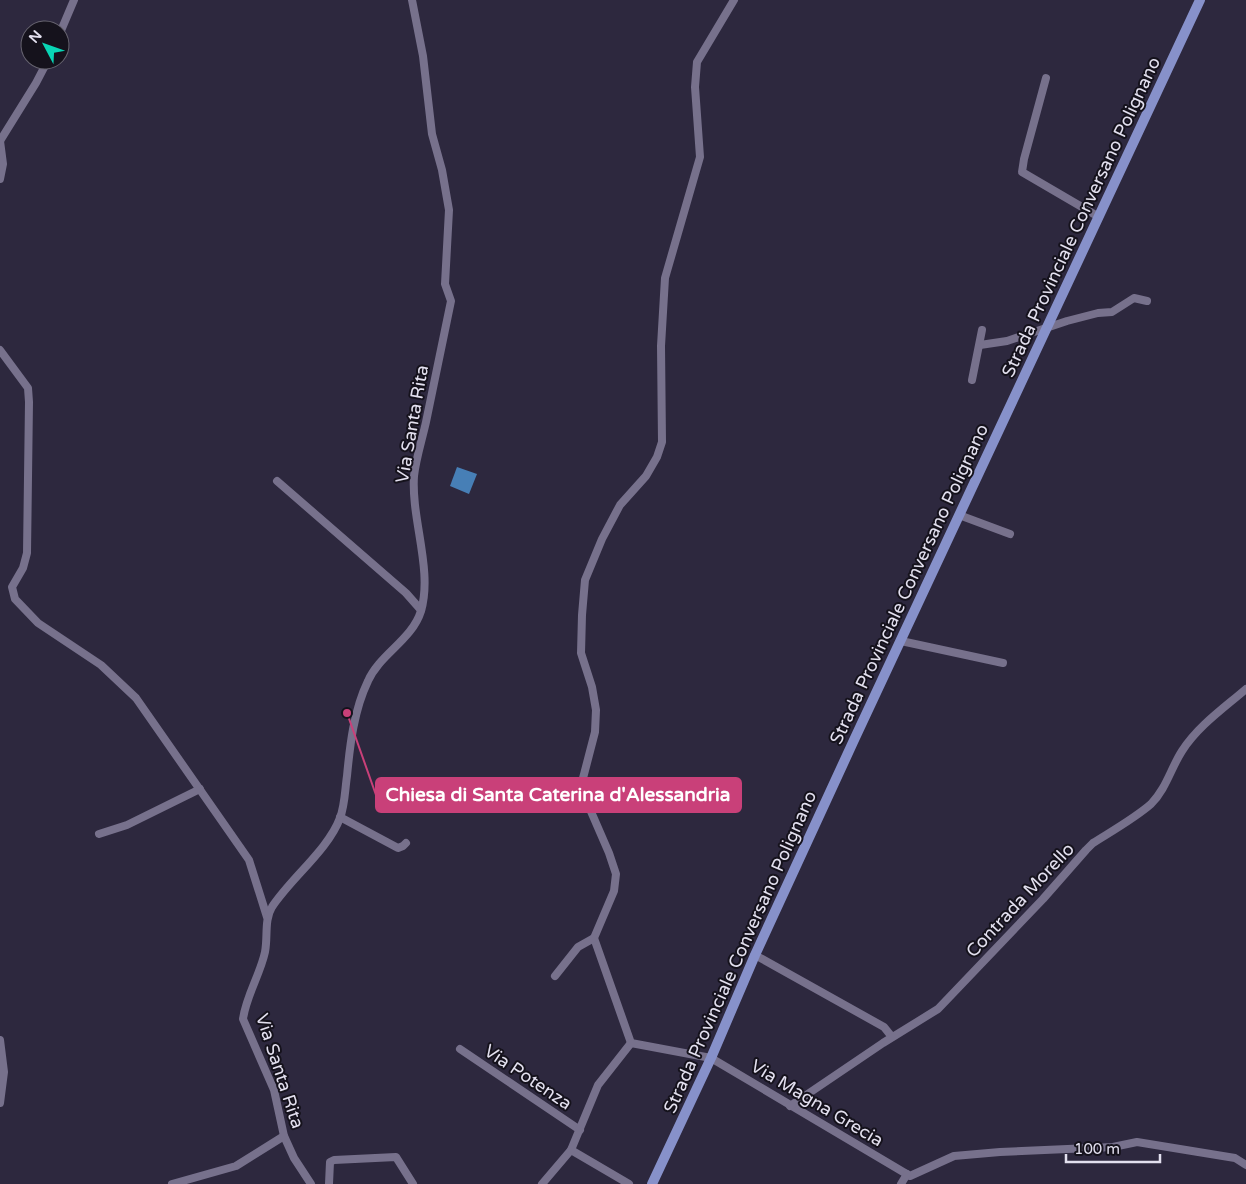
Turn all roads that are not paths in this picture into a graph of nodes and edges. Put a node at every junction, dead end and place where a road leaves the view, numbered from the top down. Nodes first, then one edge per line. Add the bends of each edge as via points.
1 (74, 0) edge
2 (412, 0) edge
3 (734, 0) edge
4 (1200, 0) edge
5 (66, 20) edge
6 (43, 70) edge
7 (1046, 78) dead end
8 (0, 141) edge
9 (0, 179) edge
10 (1099, 217) junction
11 (1147, 301) dead end
12 (1048, 327) junction
13 (982, 330) dead end
14 (980, 345) junction
15 (0, 350) edge
16 (972, 380) dead end
17 (277, 481) dead end
18 (959, 515) junction
19 (1010, 534) dead end
20 (421, 610) junction
21 (901, 641) junction
22 (1003, 663) dead end
23 (1246, 689) edge
24 (200, 790) junction
25 (340, 818) junction
26 (99, 834) dead end
27 (406, 843) dead end
28 (267, 916) junction
29 (594, 938) junction
30 (755, 955) junction
31 (556, 976) dead end
32 (892, 1037) junction
33 (0, 1040) edge
34 (631, 1043) junction
35 (460, 1049) dead end
36 (711, 1058) junction
37 (0, 1103) edge
38 (790, 1106) junction
39 (580, 1130) junction
40 (284, 1136) junction
41 (571, 1150) junction
42 (1246, 1165) edge
43 (907, 1174) junction
44 (411, 1183) edge
45 (172, 1184) edge
46 (311, 1184) edge
47 (329, 1184) edge
48 (542, 1184) edge
49 (629, 1184) edge
50 (652, 1184) edge
51 (901, 1184) edge

1 - 5 street
2 - 20 street, Via Santa Rita via 424,56 432,134 449,210 445,284 451,301 414,474 424,572
3 - 29 street via 697,62 695,87 700,157 666,278 661,346 662,442 646,476 620,505 585,580 581,653 596,710 595,732 582,782 616,874 614,891
4 - 10 main road, Strada Provinciale Conversano Polignano
6 - 8 street
7 - 10 street via 1022,172
8 - 9 street
10 - 12 main road, Strada Provinciale Conversano Polignano
11 - 12 street via 1134,298 1112,312
12 - 14 street via 1007,341
12 - 18 main road, Strada Provinciale Conversano Polignano
13 - 14 street
14 - 16 street
15 - 24 street via 28,388 29,402 27,553 12,593 38,623 101,665 132,694
17 - 20 street via 406,593
18 - 19 street
18 - 21 main road, Strada Provinciale Conversano Polignano
20 - 25 street, Via Santa Rita via 412,628 374,669 364,690 356,717
21 - 22 street
21 - 30 main road, Strada Provinciale Conversano Polignano
23 - 32 street, Contrada Morello via 1190,740 1162,792 1150,804 1086,850 938,1009
24 - 26 street
24 - 28 street via 249,860
25 - 27 street via 398,848
25 - 28 street, Via Santa Rita via 327,841
28 - 40 street, Via Santa Rita via 265,952 243,1019 274,1090
29 - 31 street via 578,947
29 - 34 street
30 - 32 street via 884,1028
30 - 36 main road, Strada Provinciale Conversano Polignano
32 - 38 street, Contrada Morello
33 - 37 street via 4,1072
34 - 36 street
34 - 39 street via 598,1085
35 - 39 street, Via Potenza
36 - 38 street, Via Magna Grecia
36 - 50 main road, Strada Provinciale Conversano Polignano
38 - 43 street, Via Magna Grecia
39 - 41 street
40 - 45 street via 236,1166
40 - 46 street, Via Santa Rita
41 - 48 street
41 - 49 street
42 - 43 street via 1235,1158 1137,1142 1113,1147 963,1155 946,1159 917,1174
43 - 51 street
44 - 47 street via 396,1157 334,1160 330,1162

